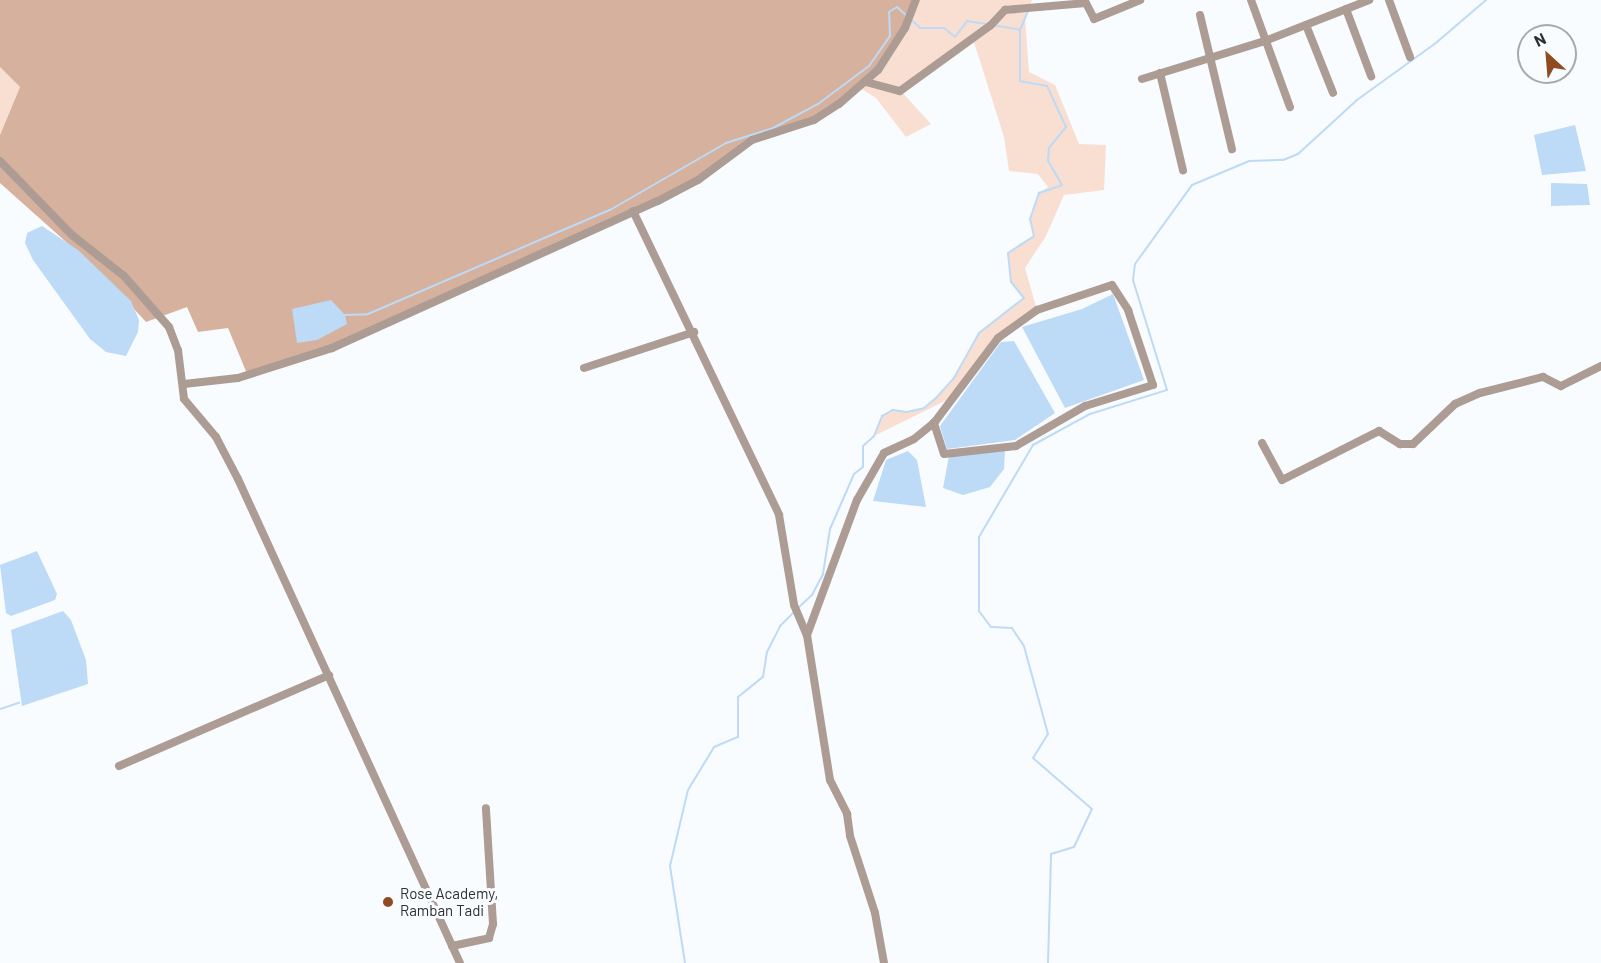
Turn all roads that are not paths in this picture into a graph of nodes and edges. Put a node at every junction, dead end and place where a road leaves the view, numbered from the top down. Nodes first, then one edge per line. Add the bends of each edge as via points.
1 (916, 0) edge
2 (1140, 0) edge
3 (1251, 0) edge
4 (1370, 0) edge
5 (1389, 0) edge
6 (1346, 9) junction
7 (1200, 15) dead end
8 (1306, 25) junction
9 (1265, 41) junction
10 (1410, 57) dead end
11 (1210, 58) junction
12 (1160, 73) junction
13 (1371, 76) dead end
14 (1142, 79) dead end
15 (866, 82) junction
16 (1333, 93) dead end
17 (1290, 107) dead end
18 (1232, 149) dead end
19 (0, 161) edge
20 (1183, 170) dead end
21 (633, 211) junction
22 (694, 332) junction
23 (1601, 366) edge
24 (584, 368) dead end
25 (184, 384) junction
26 (934, 423) junction
27 (1262, 443) dead end
28 (807, 635) junction
29 (329, 675) junction
30 (119, 765) dead end
31 (486, 808) dead end
32 (452, 946) junction
33 (460, 963) edge
34 (884, 963) edge

1 - 15 street via 905,28
2 - 15 street via 1094,19 1086,3 1005,10 991,25 900,91
3 - 9 street
4 - 6 street
5 - 10 street
6 - 8 street
6 - 13 street
7 - 11 street
8 - 9 street
8 - 16 street
9 - 11 street
9 - 17 street
11 - 12 street
11 - 18 street
12 - 14 street
12 - 20 street
15 - 21 street via 814,120 752,140 698,180
19 - 25 street via 57,220 154,306 174,337
21 - 22 street
21 - 25 street via 332,348 238,378
22 - 24 street
22 - 28 street via 779,515 794,605
23 - 27 street via 1561,386 1543,377 1480,393 1455,404 1413,444 1400,444 1379,431 1282,480
25 - 29 street via 184,399 216,437
26 - 26 street via 998,338 1037,310 1112,285 1128,310 1153,385 1085,406 1016,446 944,454
26 - 28 street via 914,439 884,453 857,500
28 - 34 street via 830,780 847,814 850,836 875,913
29 - 30 street
29 - 32 street
31 - 32 street via 493,924 489,938
32 - 33 street

